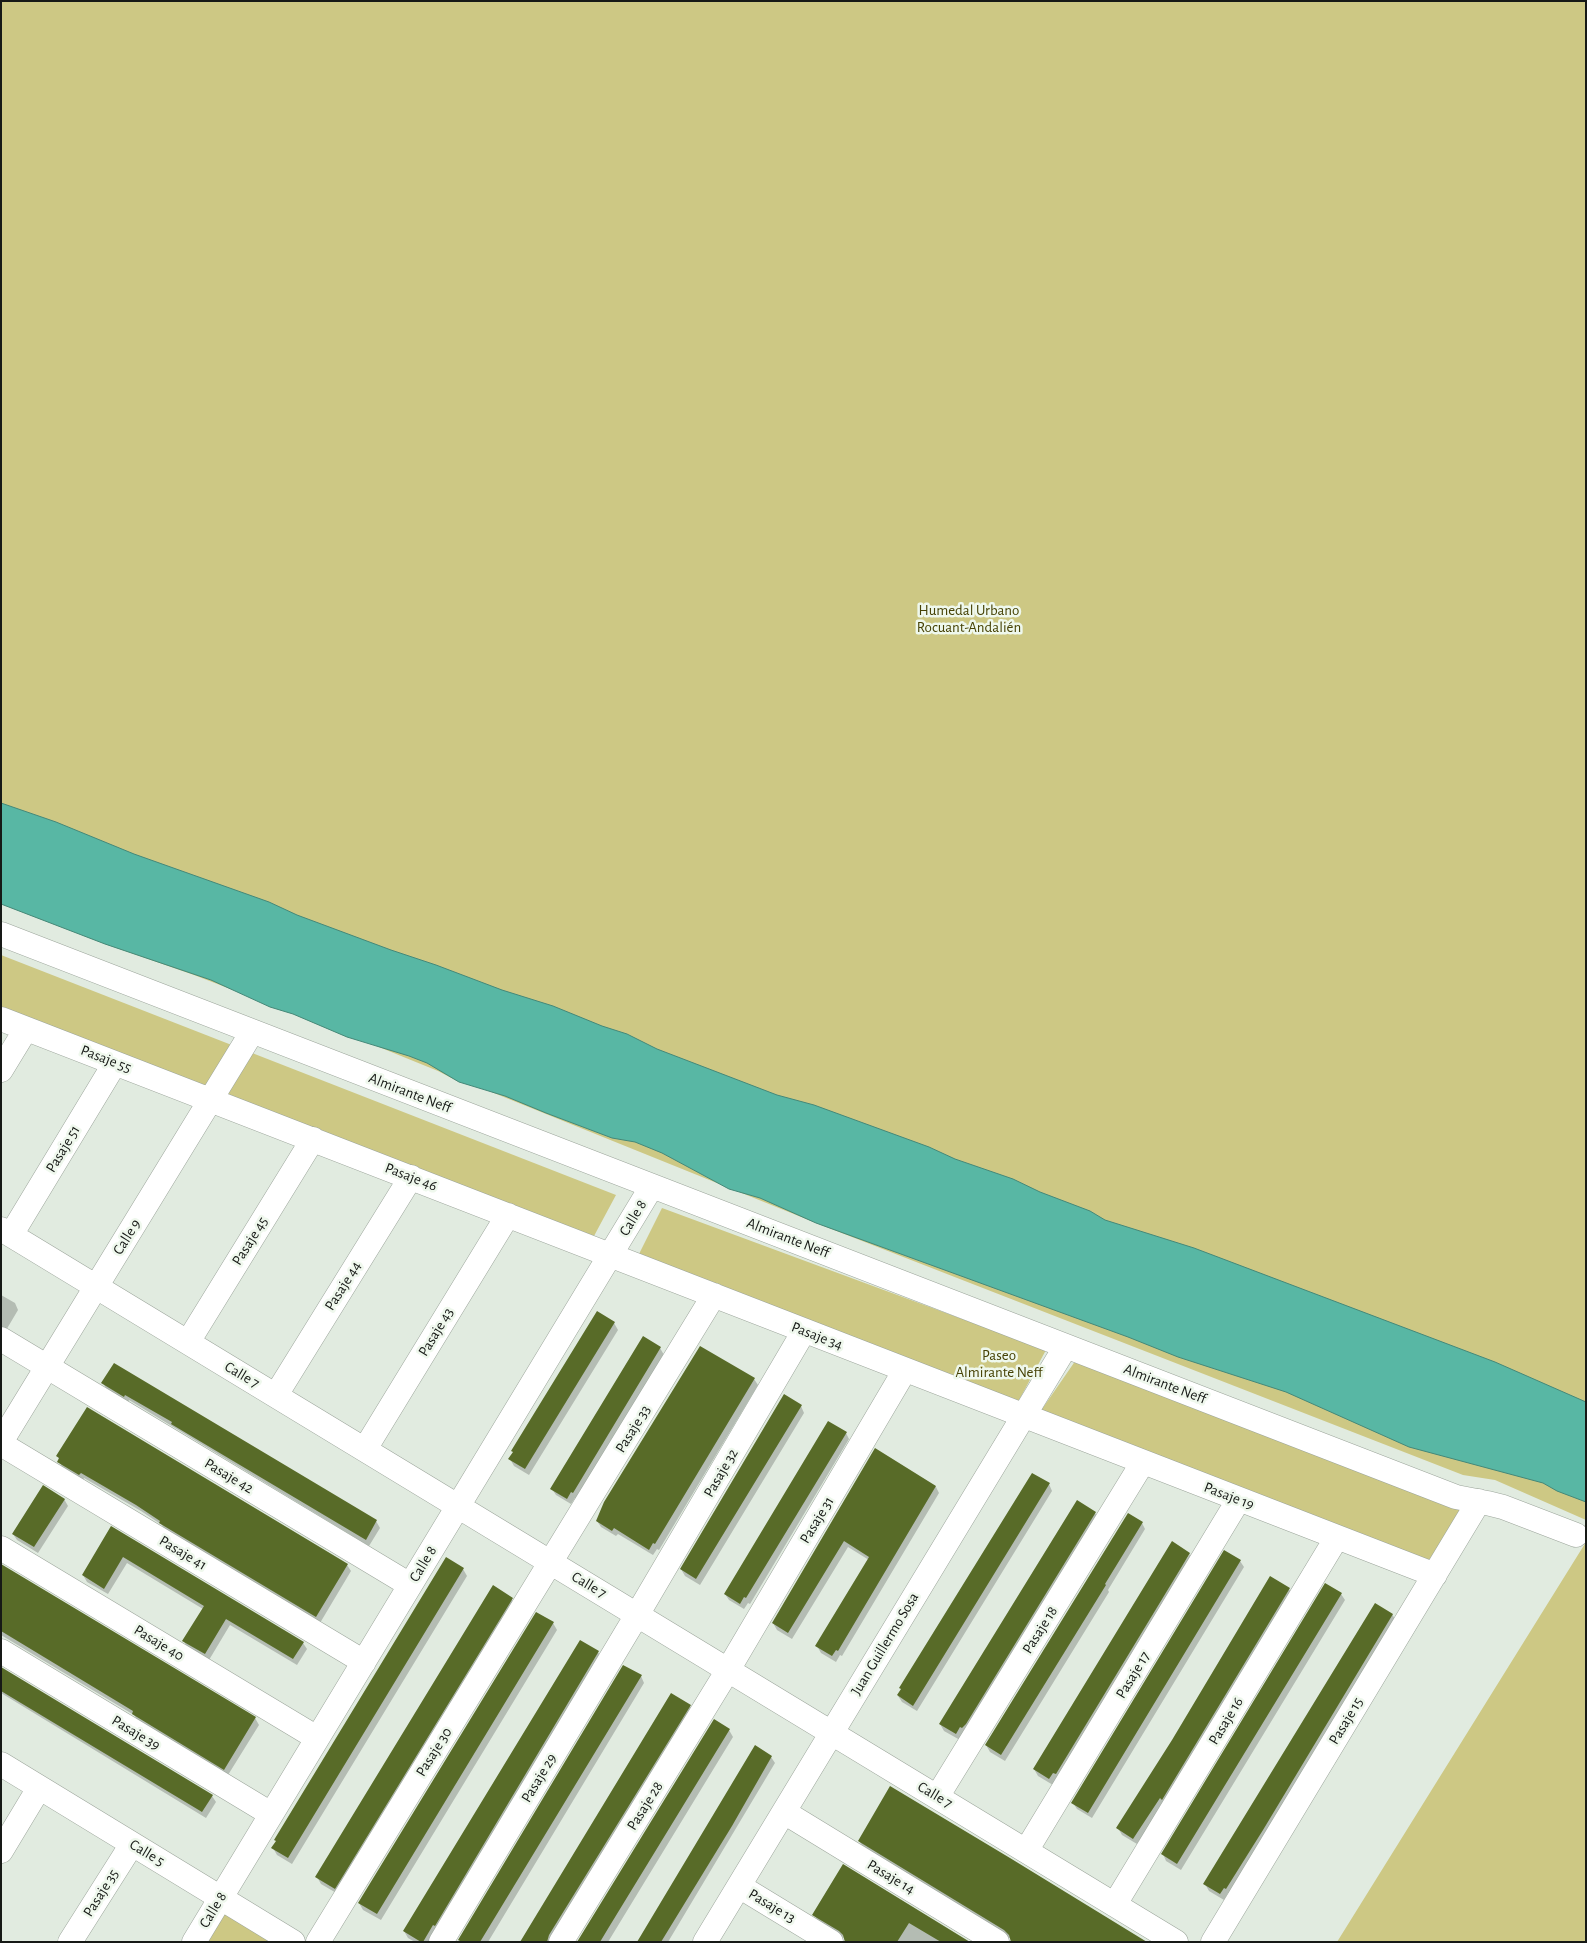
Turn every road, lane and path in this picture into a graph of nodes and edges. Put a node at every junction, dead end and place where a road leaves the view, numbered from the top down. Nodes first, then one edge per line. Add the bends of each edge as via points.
1 (1, 934) edge
2 (1, 1019) edge
3 (26, 1029) junction
4 (252, 1032) junction
5 (115, 1063) junction
6 (1, 1070) edge
7 (211, 1100) junction
8 (313, 1139) junction
9 (411, 1177) junction
10 (652, 1186) junction
11 (508, 1215) junction
12 (6, 1232) edge
13 (611, 1255) junction
14 (96, 1287) junction
15 (714, 1295) junction
16 (804, 1331) junction
17 (1, 1339) edge
18 (188, 1342) junction
19 (1066, 1346) junction
20 (47, 1367) junction
21 (905, 1370) junction
22 (276, 1395) junction
23 (1023, 1416) junction
24 (1, 1443) edge
25 (365, 1449) junction
26 (1143, 1462) junction
27 (1239, 1499) junction
28 (1480, 1501) junction
29 (458, 1506) junction
30 (1576, 1535) dead end
31 (1337, 1537) junction
32 (1, 1548) edge
33 (551, 1562) junction
34 (1435, 1575) junction
35 (410, 1585) junction
36 (637, 1615) junction
37 (1, 1651) edge
38 (364, 1662) junction
39 (728, 1670) junction
40 (832, 1733) junction
41 (317, 1738) junction
42 (1, 1764) edge
43 (39, 1788) junction
44 (937, 1797) junction
45 (784, 1812) junction
46 (271, 1814) junction
47 (132, 1844) junction
48 (1, 1851) edge
49 (1026, 1851) junction
50 (739, 1886) junction
51 (220, 1898) junction
52 (1115, 1904) junction
53 (70, 1942) edge
54 (194, 1942) edge
55 (293, 1942) edge
56 (318, 1942) edge
57 (441, 1942) edge
58 (561, 1942) edge
59 (705, 1942) edge
60 (831, 1942) edge
61 (997, 1942) edge
62 (1176, 1942) edge
63 (1213, 1942) edge

1 - 4 street, Almirante Neff
2 - 3 street, Pasaje 55
3 - 5 street, Pasaje 55
3 - 6 street
4 - 7 street, Calle 9
4 - 10 street, Almirante Neff
5 - 7 street, Pasaje 55
5 - 12 street, Pasaje 51
7 - 8 street, Pasaje 46
7 - 14 street, Calle 9
8 - 9 street, Pasaje 46
8 - 18 street, Pasaje 45
9 - 11 street, Pasaje 46
9 - 22 street, Pasaje 44
10 - 13 street, Calle 8
10 - 19 street, Almirante Neff
11 - 13 street, Pasaje 46
11 - 25 street, Pasaje 43
12 - 14 street, Calle 7
13 - 15 street, Pasaje 34
13 - 29 street, Calle 8
14 - 18 street, Calle 7
14 - 20 street, Calle 9
15 - 16 street, Pasaje 34
15 - 33 street, Pasaje 33
16 - 21 street, Pasaje 34
16 - 36 street, Pasaje 32
17 - 20 street, Pasaje 42
18 - 22 street, Calle 7
19 - 23 street, Juan Guillermo Sosa
19 - 28 street, Almirante Neff via 1456,1498
20 - 24 street, Calle 9
20 - 35 street, Pasaje 42
21 - 23 street, Pasaje 34
21 - 39 street, Pasaje 31
22 - 25 street, Calle 7
23 - 26 street, Pasaje 19
23 - 40 street, Juan Guillermo Sosa
24 - 38 street, Pasaje 41
25 - 29 street, Calle 7
26 - 27 street, Pasaje 19
26 - 44 street, Pasaje 18
27 - 31 street, Pasaje 19
27 - 49 street, Pasaje 17
28 - 30 street, Almirante Neff
28 - 34 street, Pasaje 15
29 - 33 street, Calle 7
29 - 35 street, Calle 8
31 - 34 street, Pasaje 19
31 - 52 street, Pasaje 16
32 - 41 street, Pasaje 40
33 - 36 street, Calle 7
33 - 56 street, Pasaje 30
34 - 63 street, Pasaje 15
35 - 38 street, Calle 8
36 - 39 street, Calle 7
36 - 57 street, Pasaje 29
37 - 46 street, Pasaje 39
38 - 41 street, Calle 8
39 - 40 street, Calle 7
39 - 58 street, Pasaje 28
40 - 44 street, Calle 7
40 - 45 street, Juan Guillermo Sosa
41 - 46 street, Calle 8
42 - 43 street, Calle 5
43 - 47 street, Calle 5
43 - 48 street
44 - 49 street, Calle 7
45 - 50 street, Juan Guillermo Sosa
45 - 61 street, Pasaje 14
46 - 51 street, Calle 8
47 - 51 street, Calle 5
47 - 53 street, Pasaje 35
49 - 52 street, Calle 7
50 - 59 street, Juan Guillermo Sosa
50 - 60 street, Pasaje 13
51 - 54 street, Calle 8
51 - 55 street, Calle 5
52 - 62 street, Calle 7

